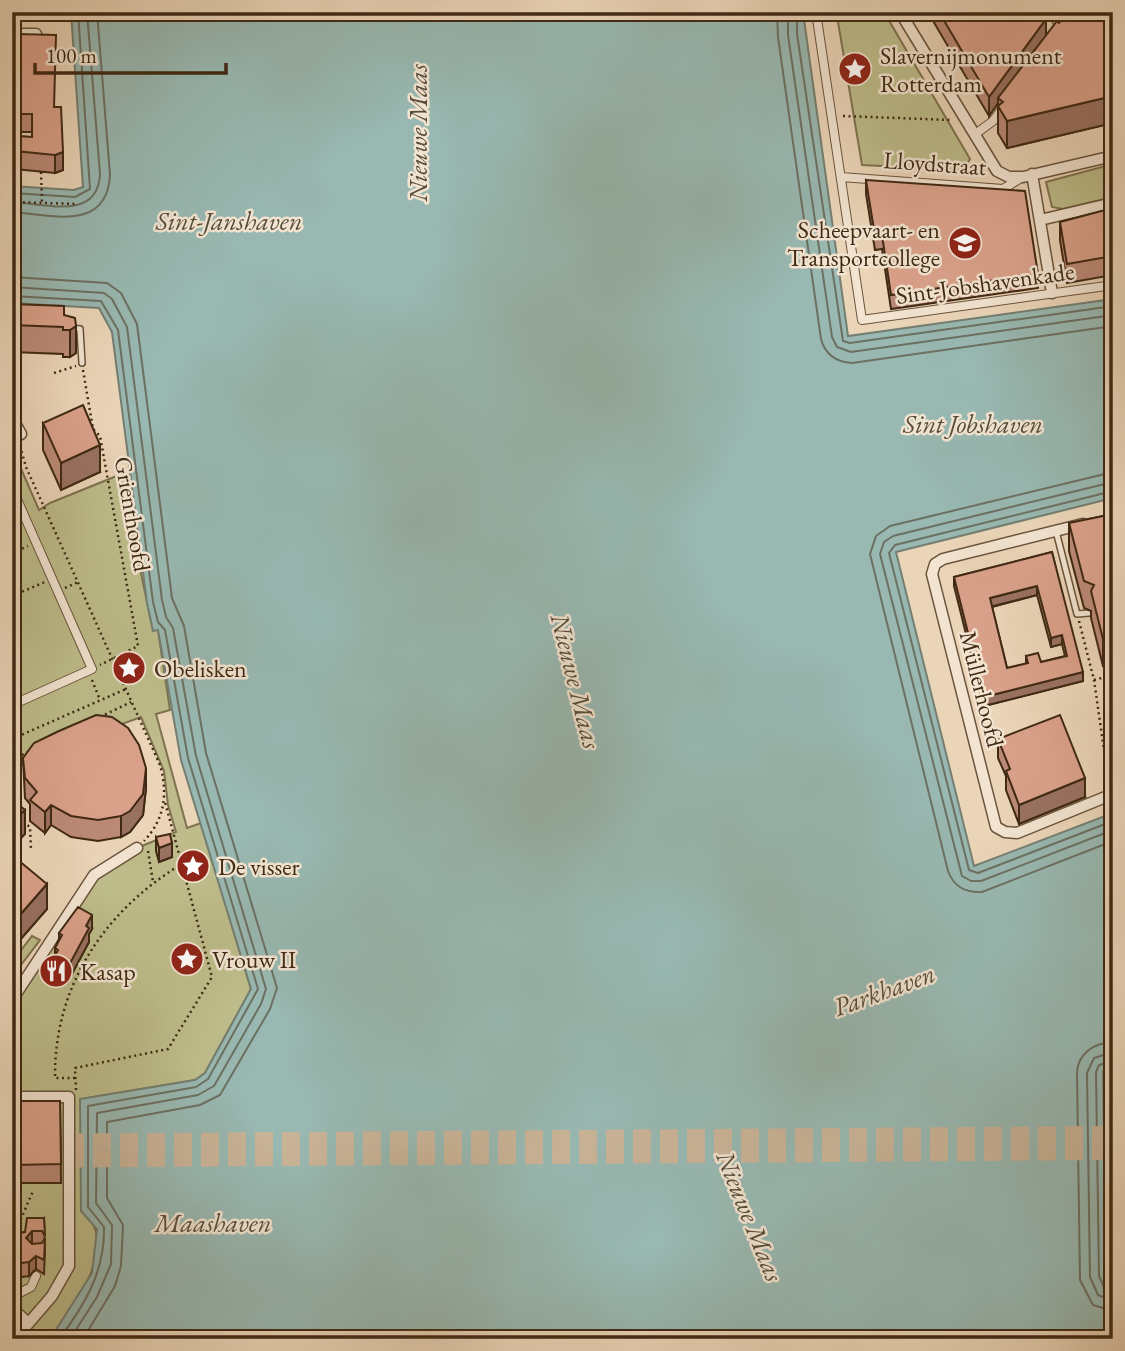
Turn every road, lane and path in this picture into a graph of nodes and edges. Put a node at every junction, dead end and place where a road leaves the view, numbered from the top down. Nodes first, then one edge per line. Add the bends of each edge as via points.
1 (901, 12) edge
2 (1108, 12) edge
3 (815, 13) edge
4 (1095, 17) edge
5 (1113, 23) edge
6 (12, 33) edge
7 (36, 34) edge
8 (92, 54) dead end
9 (63, 57) dead end
10 (1008, 101) edge
11 (831, 116) junction
12 (965, 121) junction
13 (974, 135) junction
14 (1113, 156) edge
15 (41, 172) dead end
16 (1028, 175) junction
17 (841, 177) junction
18 (12, 202) edge
19 (42, 203) junction
20 (1113, 203) edge
21 (77, 204) dead end
22 (1040, 220) junction
23 (1113, 285) edge
24 (1052, 293) junction
25 (66, 328) edge
26 (82, 363) junction
27 (54, 373) dead end
28 (12, 418) edge
29 (21, 434) joint
30 (12, 488) edge
31 (1090, 523) edge
32 (1056, 531) junction
33 (36, 542) junction
34 (12, 553) edge
35 (52, 579) junction
36 (12, 596) edge
37 (1089, 612) edge
38 (1077, 614) junction
39 (112, 660) junction
40 (91, 673) junction
41 (1113, 675) edge
42 (1094, 680) junction
43 (126, 689) junction
44 (100, 700) junction
45 (131, 702) junction
46 (12, 705) edge
47 (94, 720) edge
48 (12, 739) edge
49 (33, 750) edge
50 (12, 760) edge
51 (1113, 782) edge
52 (1113, 794) edge
53 (164, 801) junction
54 (21, 820) edge
55 (147, 838) junction
56 (137, 848) joint
57 (31, 850) dead end
58 (180, 865) junction
59 (153, 882) junction
60 (12, 1000) edge
61 (75, 1078) junction
62 (12, 1097) edge
63 (69, 1097) junction
64 (14, 1180) edge
65 (16, 1191) dead end
66 (33, 1191) dead end
67 (12, 1240) edge
68 (36, 1276) dead end
69 (12, 1297) edge
70 (12, 1308) edge
71 (28, 1323) junction
72 (15, 1339) edge

1 - 12 street, Lloydstraat
2 - 4 street
2 - 5 street
3 - 11 street
6 - 7 street
8 - 9 path
10 - 13 street via 993,121
11 - 12 path
11 - 17 street
12 - 13 street, Lloydstraat
13 - 16 street, Lloydstraat via 997,171 1009,177
14 - 16 street, Lloydstraat
15 - 19 path
16 - 17 street, Lloydstraat via 1003,189
16 - 22 street
17 - 24 street, Sint-Jobshavenkade via 862,320
18 - 19 path
19 - 21 path
20 - 22 street
22 - 24 street
23 - 24 street, Sint-Jobshavenkade
25 - 26 lane via 80,328
26 - 27 path
26 - 39 path, Grienthoofd via 138,646
28 - 29 street
29 - 39 path via 26,467
30 - 33 street
31 - 32 street
32 - 38 lane
32 - 52 street, Müllerhoofd via 935,564 932,574 995,824 1005,832 1017,833
33 - 34 path
33 - 35 street
35 - 36 path
35 - 40 street
37 - 38 lane
38 - 42 path
39 - 43 path
40 - 44 path
40 - 46 street
41 - 42 path
42 - 51 path via 1106,764
43 - 44 path
43 - 45 path
44 - 48 path
45 - 47 path
45 - 53 path via 160,765
49 - 50 path
53 - 55 path
53 - 58 path
54 - 57 path via 30,827
55 - 56 path
55 - 59 path
56 - 60 street via 94,875
58 - 59 path
58 - 61 path via 212,978 168,1049 75,1069
59 - 61 path via 101,933 68,996 56,1040 55,1078
61 - 63 path via 76,1097
62 - 63 street
63 - 71 street via 69,1266 52,1296
64 - 65 path
66 - 67 path
68 - 69 street via 31,1287
70 - 71 street
71 - 72 street

